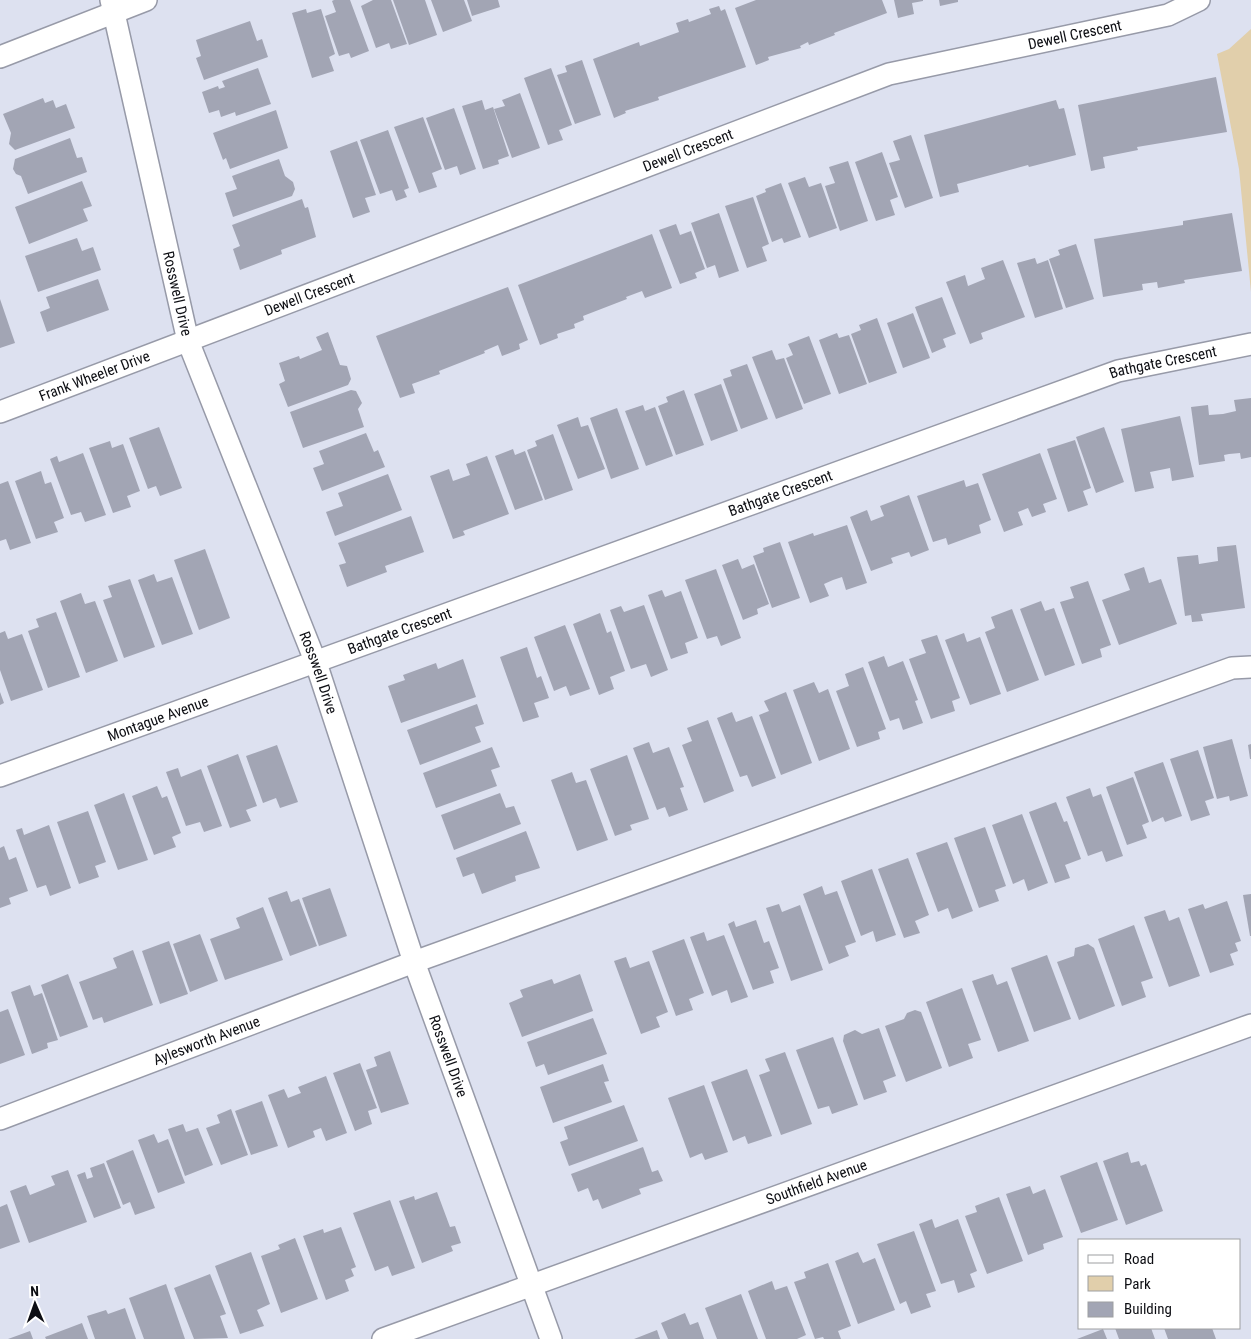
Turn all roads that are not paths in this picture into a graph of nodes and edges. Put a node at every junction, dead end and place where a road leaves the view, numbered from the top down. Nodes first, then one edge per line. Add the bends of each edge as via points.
1 (146, 0) edge
2 (1199, 0) edge
3 (112, 6) edge
4 (0, 57) edge
5 (188, 341) junction
6 (1251, 344) edge
7 (0, 412) edge
8 (316, 663) junction
9 (1251, 667) edge
10 (0, 776) edge
11 (414, 962) junction
12 (1251, 1025) edge
13 (0, 1119) edge
14 (531, 1287) junction
15 (384, 1339) edge
16 (550, 1339) edge

1 - 3 street
2 - 5 street, Dewell Crescent via 1168,15 889,74
3 - 4 street
3 - 5 street, Rosswell Drive
5 - 7 street, Frank Wheeler Drive
5 - 8 street, Rosswell Drive
6 - 8 street, Bathgate Crescent via 1118,371
8 - 10 street, Montague Avenue
8 - 11 street, Rosswell Drive
9 - 11 street via 1232,668
11 - 13 street, Aylesworth Avenue
11 - 14 street, Rosswell Drive
12 - 14 street, Southfield Avenue
14 - 15 street, Southfield Avenue
14 - 16 street, Rosswell Drive

